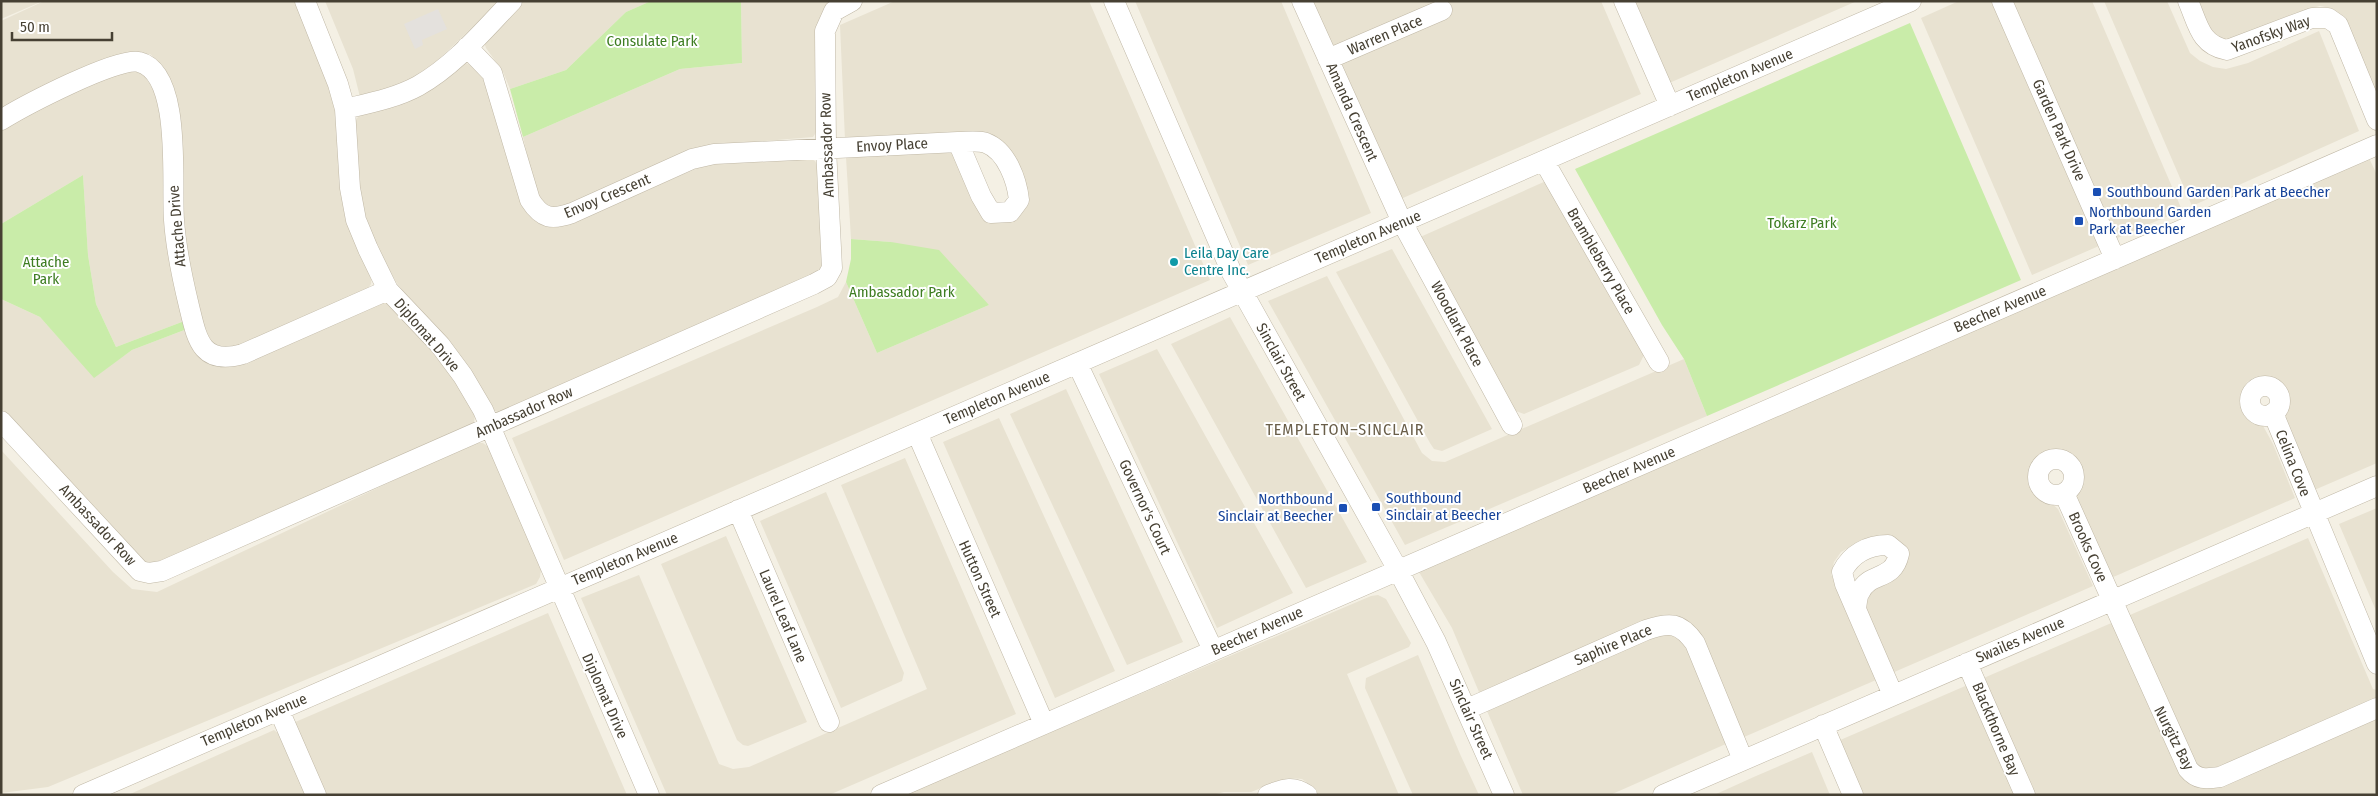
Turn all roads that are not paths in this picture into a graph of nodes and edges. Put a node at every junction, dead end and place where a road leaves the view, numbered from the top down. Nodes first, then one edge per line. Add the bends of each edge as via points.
1 (305, 1) edge
2 (512, 1) edge
3 (852, 1) edge
4 (1114, 1) edge
5 (1302, 1) edge
6 (1624, 1) edge
7 (1911, 1) edge
8 (2002, 1) edge
9 (2188, 1) edge
10 (1442, 10) dead end
11 (467, 47) junction
12 (1328, 59) junction
13 (1670, 106) junction
14 (345, 109) junction
15 (1, 120) edge
16 (2377, 120) edge
17 (958, 142) dead end
18 (2377, 145) edge
19 (826, 148) junction
20 (1544, 161) junction
21 (1402, 222) junction
22 (2115, 259) junction
23 (388, 290) junction
24 (1242, 292) junction
25 (1659, 362) dead end
26 (1078, 363) junction
27 (2273, 413) dead end
28 (1, 421) edge
29 (1512, 425) dead end
30 (491, 427) junction
31 (917, 433) junction
32 (2377, 486) edge
33 (2064, 494) dead end
34 (738, 510) junction
35 (2313, 514) junction
36 (1398, 570) junction
37 (558, 588) junction
38 (2112, 600) junction
39 (1856, 608) dead end
40 (1213, 650) junction
41 (1967, 663) junction
42 (2377, 664) edge
43 (1893, 695) junction
44 (2377, 708) edge
45 (1467, 709) junction
46 (278, 710) junction
47 (829, 722) dead end
48 (1044, 724) junction
49 (1823, 725) junction
50 (1743, 760) junction
51 (1673, 793) edge
52 (82, 795) edge
53 (316, 795) edge
54 (649, 795) edge
55 (881, 795) edge
56 (1268, 795) edge
57 (1307, 795) edge
58 (1504, 795) edge
59 (1853, 795) edge
60 (2024, 795) edge

1 - 14 street, Diplomat Drive
2 - 11 street
3 - 19 street, Ambassador Row via 834,11 825,31
4 - 24 street, Sinclair Street
5 - 12 street, Amanda Crescent
6 - 13 street
7 - 13 street, Templeton Avenue
8 - 22 street, Garden Park Drive
9 - 16 street, Yanofsky Way via 2205,39 2214,48 2227,50 2312,18 2328,18 2338,25
10 - 12 street, Warren Place
11 - 14 street via 417,87 390,98
11 - 19 street, Envoy Crescent via 492,73 530,200 538,212 550,217 572,213 692,159 714,154
12 - 21 street, Amanda Crescent
13 - 20 street, Templeton Avenue
14 - 23 street, Diplomat Drive via 350,188 356,220
15 - 23 street, Attache Drive via 23,106 114,65 138,61 150,67 160,78 172,130 174,220 179,263 195,328 210,354 221,358 243,354
17 - 19 street, Envoy Place
18 - 22 street, Beecher Avenue
19 - 30 street, Ambassador Row via 832,268 827,277
20 - 21 street, Templeton Avenue
20 - 25 street, Brambleberry Place
21 - 24 street, Templeton Avenue
21 - 29 street, Woodlark Place
22 - 36 street, Beecher Avenue
23 - 30 street, Diplomat Drive via 440,345 463,376
24 - 26 street, Templeton Avenue
24 - 36 street, Sinclair Street
26 - 31 street, Templeton Avenue
26 - 40 street, Governor's Court
27 - 35 street, Celina Cove
28 - 30 street, Ambassador Row via 140,571 149,573 162,571
30 - 37 street, Diplomat Drive
31 - 34 street, Templeton Avenue
31 - 48 street, Hutton Street
32 - 35 street, Swailes Avenue
33 - 38 street, Brooks Cove
34 - 37 street, Templeton Avenue
34 - 47 street, Laurel Leaf Lane
35 - 38 street, Swailes Avenue
35 - 42 street
36 - 40 street, Beecher Avenue
36 - 45 street, Sinclair Street
37 - 46 street, Templeton Avenue
37 - 54 street, Diplomat Drive
38 - 41 street, Swailes Avenue
38 - 44 street, Nurgitz Bay via 2154,698 2194,776 2205,779 2220,777
39 - 43 street
40 - 48 street, Beecher Avenue
41 - 43 street, Swailes Avenue
41 - 60 street, Blackthorne Bay
43 - 49 street, Swailes Avenue
45 - 50 street, Saphire Place via 1646,630 1673,624 1686,630 1695,643
45 - 58 street, Sinclair Street
46 - 52 street, Templeton Avenue
46 - 53 street
48 - 55 street, Beecher Avenue
49 - 50 street, Swailes Avenue
49 - 59 street
50 - 51 street, Swailes Avenue
56 - 57 street via 1288,787

